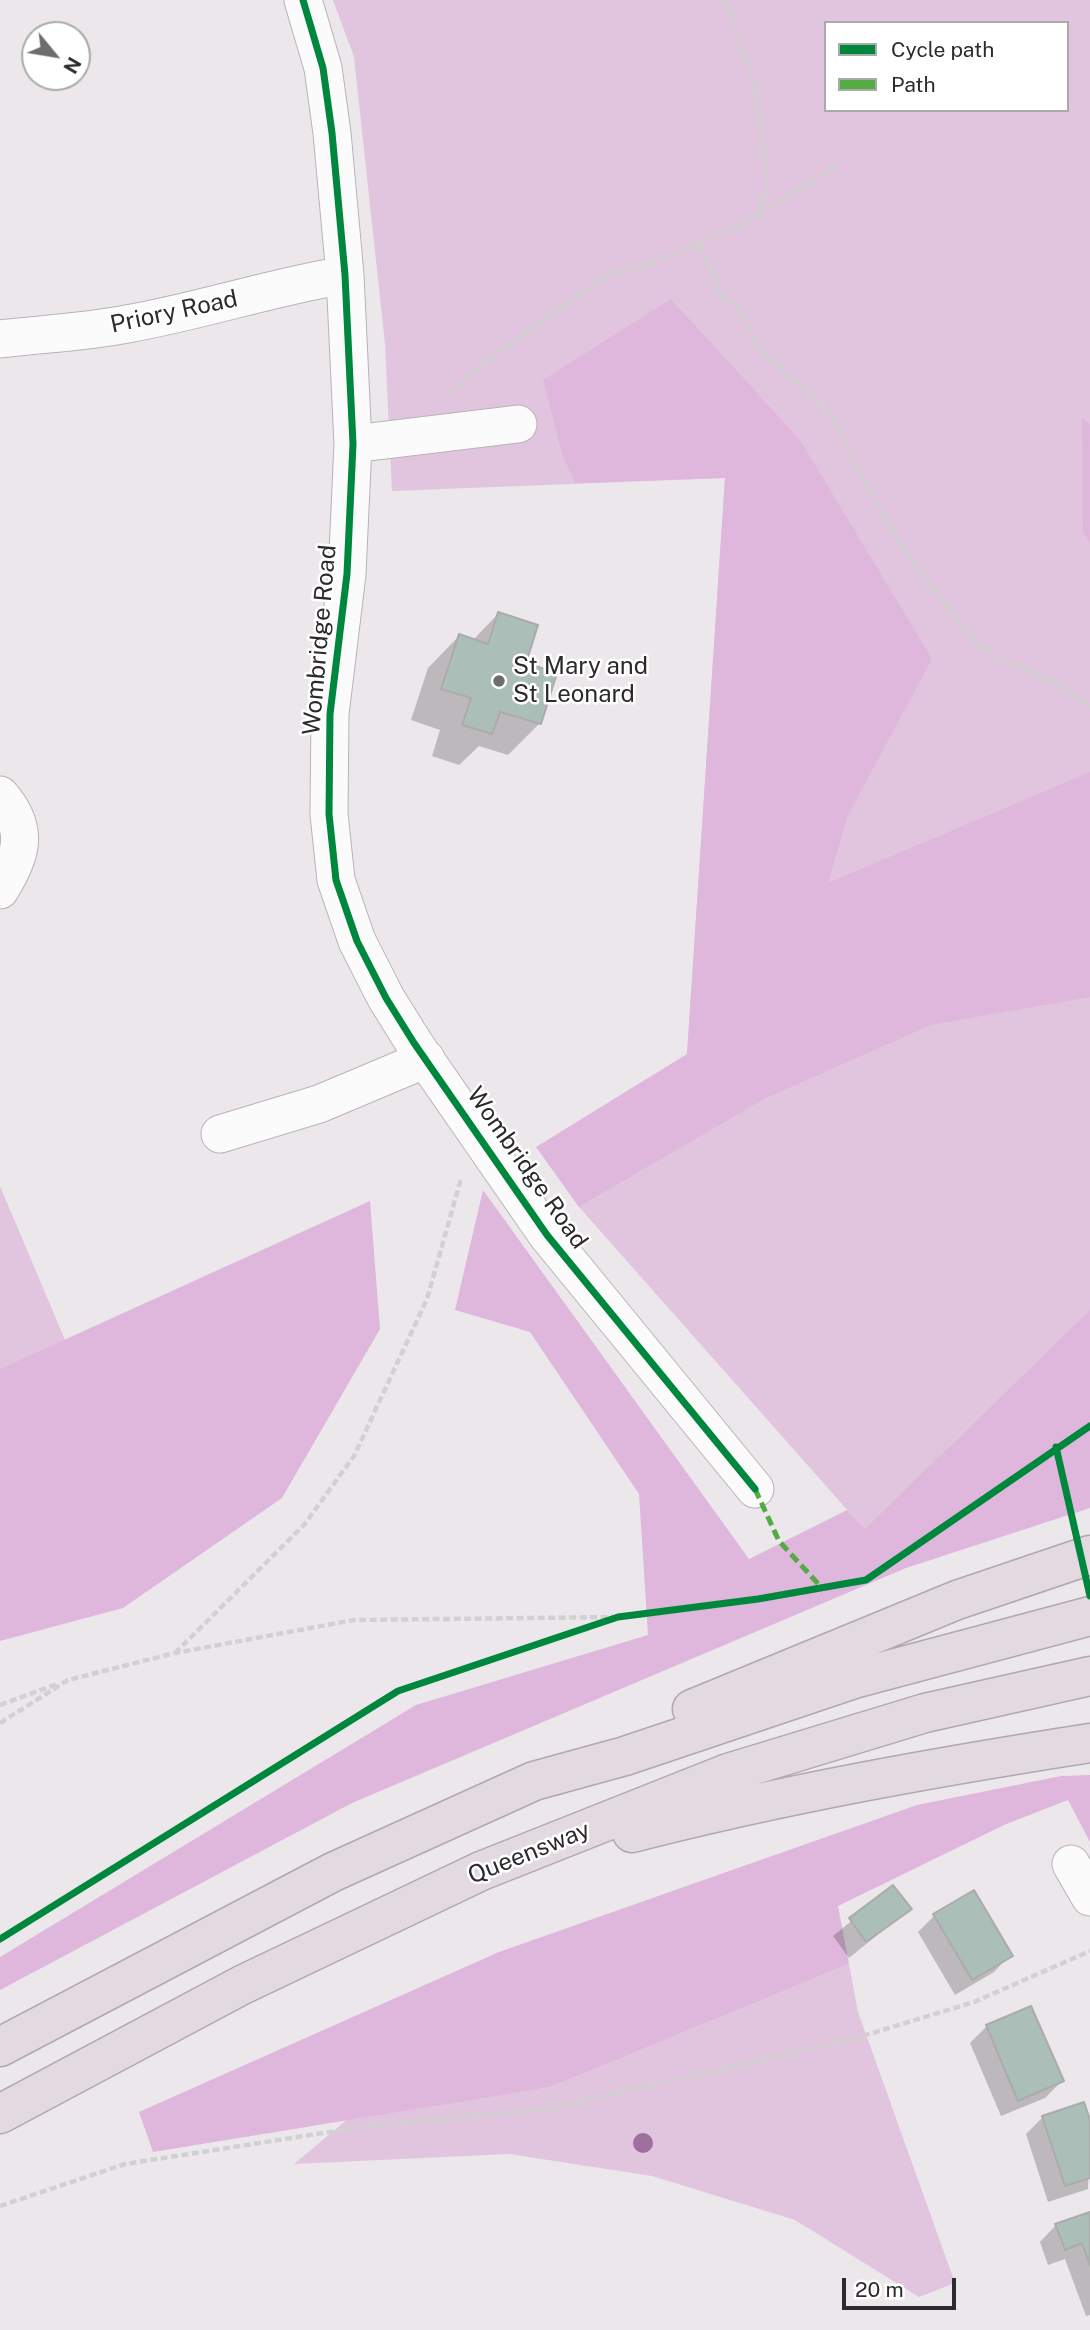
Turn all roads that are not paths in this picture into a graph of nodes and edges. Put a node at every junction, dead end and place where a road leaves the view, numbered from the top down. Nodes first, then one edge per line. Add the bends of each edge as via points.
1 (303, 0) edge
2 (345, 275) junction
3 (0, 339) edge
4 (518, 424) dead end
5 (354, 444) junction
6 (0, 795) edge
7 (8, 876) edge
8 (426, 1059) junction
9 (220, 1133) dead end
10 (755, 1489) dead end
11 (1090, 1555) edge
12 (1090, 1616) edge
13 (1090, 1676) edge
14 (1090, 1743) edge
15 (534, 1781) junction
16 (1071, 1864) dead end
17 (481, 1871) junction
18 (1090, 1898) edge
19 (0, 2047) edge
20 (0, 2113) edge

1 - 2 street, Wombridge Road via 323,68
2 - 3 street, Priory Road via 285,285 125,325
2 - 5 street, Wombridge Road
4 - 5 street
5 - 8 street, Wombridge Road via 346,574 330,714 329,814 336,880 374,975
6 - 7 street via 16,820 21,842
8 - 9 street via 318,1104
8 - 10 street, Wombridge Road via 547,1235
11 - 15 highway via 944,1605 620,1738
12 - 15 highway via 854,1679 625,1756
13 - 17 highway, Queensway via 925,1713 728,1773
14 - 17 highway via 907,1771 737,1806
15 - 19 highway via 333,1872
16 - 18 street
17 - 20 highway, Queensway via 242,1985

